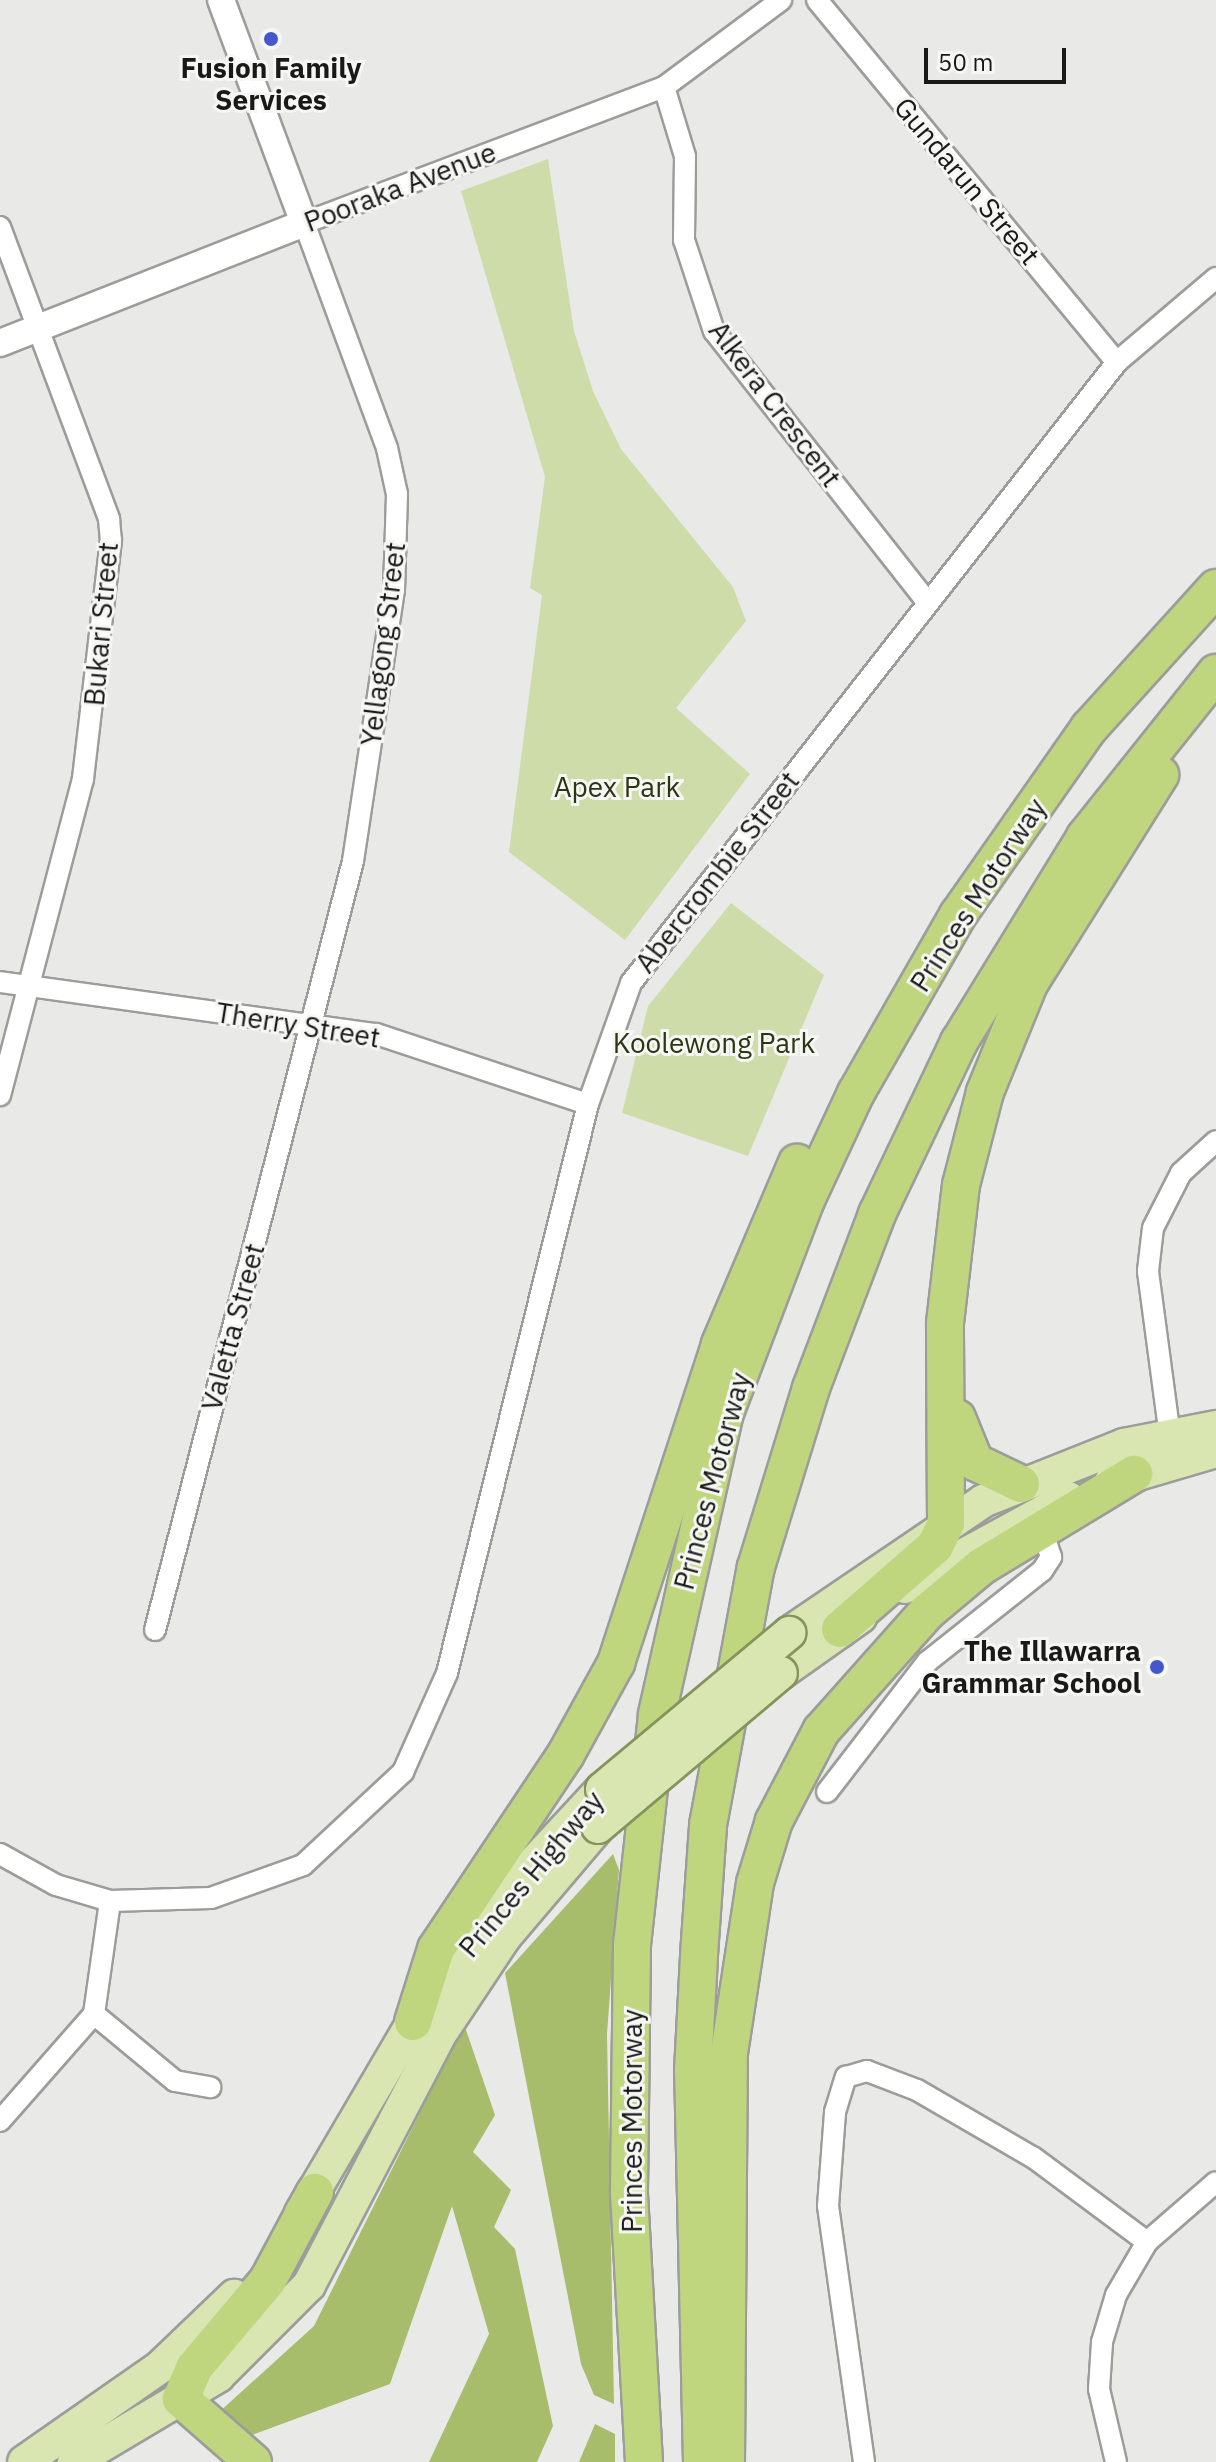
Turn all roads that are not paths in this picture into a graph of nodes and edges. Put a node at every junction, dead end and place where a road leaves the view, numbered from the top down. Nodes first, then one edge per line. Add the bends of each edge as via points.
1 (221, 0) edge
2 (781, 0) edge
3 (817, 0) edge
4 (664, 87) junction
5 (304, 223) junction
6 (0, 227) edge
7 (1216, 278) edge
8 (38, 328) junction
9 (0, 343) edge
10 (1117, 362) junction
11 (1216, 588) edge
12 (927, 602) junction
13 (1216, 673) edge
14 (1216, 700) edge
15 (1089, 728) junction
16 (0, 982) edge
17 (25, 985) junction
18 (311, 1025) junction
19 (0, 1095) edge
20 (588, 1104) junction
21 (1216, 1141) edge
22 (953, 1253) junction
23 (1216, 1427) edge
24 (1172, 1448) junction
25 (1216, 1451) edge
26 (1134, 1474) joint
27 (1033, 1509) junction
28 (946, 1523) junction
29 (840, 1629) junction
30 (155, 1630) dead end
31 (827, 1792) dead end
32 (0, 1854) edge
33 (110, 1901) junction
34 (94, 2014) junction
35 (413, 2022) junction
36 (210, 2087) dead end
37 (0, 2121) edge
38 (1213, 2191) edge
39 (315, 2192) junction
40 (1147, 2242) junction
41 (181, 2399) junction
42 (24, 2462) edge
43 (74, 2462) edge
44 (253, 2462) edge
45 (644, 2462) edge
46 (702, 2462) edge
47 (726, 2462) edge
48 (864, 2462) edge
49 (1116, 2462) edge

1 - 5 street, Yellagong Street
2 - 4 street, Pooraka Avenue
3 - 10 street, Gundarun Street
4 - 5 street, Pooraka Avenue
4 - 12 street, Alkera Crescent via 685,156 684,240 714,331
5 - 8 street, Pooraka Avenue
5 - 18 street, Yellagong Street via 397,494 394,590 360,827
6 - 8 street, Bukari Street
7 - 10 street, Abercrombie Street
8 - 9 street, Pooraka Avenue
8 - 17 street, Bukari Street via 111,540 83,779
10 - 12 street, Abercrombie Street
11 - 15 highway, Princes Motorway
12 - 20 street, Abercrombie Street via 631,983
13 - 46 highway, Princes Motorway via 1067,863 959,1042 872,1229 811,1388 756,1567 718,1756 699,1955 693,2071
14 - 22 highway via 1111,847 1010,1021 971,1144
15 - 35 highway via 1074,732 982,849 852,1055 788,1180 720,1344 616,1663 566,1754 436,1949
15 - 45 highway, Princes Motorway via 958,915 856,1093 806,1200 725,1413 696,1523 657,1714 632,1945 629,2191
16 - 17 street, Therry Street
17 - 18 street, Therry Street
17 - 19 street, Bukari Street
18 - 20 street, Therry Street via 376,1034
18 - 30 street, Valetta Street
20 - 33 street, Abercrombie Street via 434,1715 416,1753 350,1829 303,1865 254,1888 159,1903
21 - 24 street via 1181,1173 1153,1228 1148,1271
22 - 27 highway via 958,1427 975,1462
22 - 28 highway via 945,1323
23 - 24 main road, Princes Highway
24 - 25 main road, Princes Highway
24 - 26 main road, Princes Highway
24 - 27 main road, Princes Highway via 1073,1463
26 - 27 highway
27 - 28 main road, Princes Highway
27 - 29 main road, Princes Highway
27 - 31 street via 1051,1557 1042,1571 927,1662
27 - 47 highway via 982,1566 888,1651 821,1731 774,1821 755,1883 729,2053
28 - 29 highway via 935,1546
28 - 35 main road, Princes Highway, bridge via 789,1633 602,1789 518,1882
29 - 41 main road, Princes Highway, bridge via 598,1827 504,1938 439,2036 309,2285 249,2352
32 - 33 street, Abercrombie Street via 56,1885
33 - 34 street
34 - 36 street via 175,2081
34 - 37 street
35 - 39 main road, Princes Highway
38 - 40 street
39 - 41 highway via 268,2280 194,2368
39 - 42 main road, Princes Highway via 195,2337
40 - 48 street via 1034,2158 917,2090 867,2071 846,2077 835,2112 828,2206
40 - 49 street via 1116,2295 1102,2342 1099,2389
41 - 43 main road, Princes Highway
41 - 44 highway

